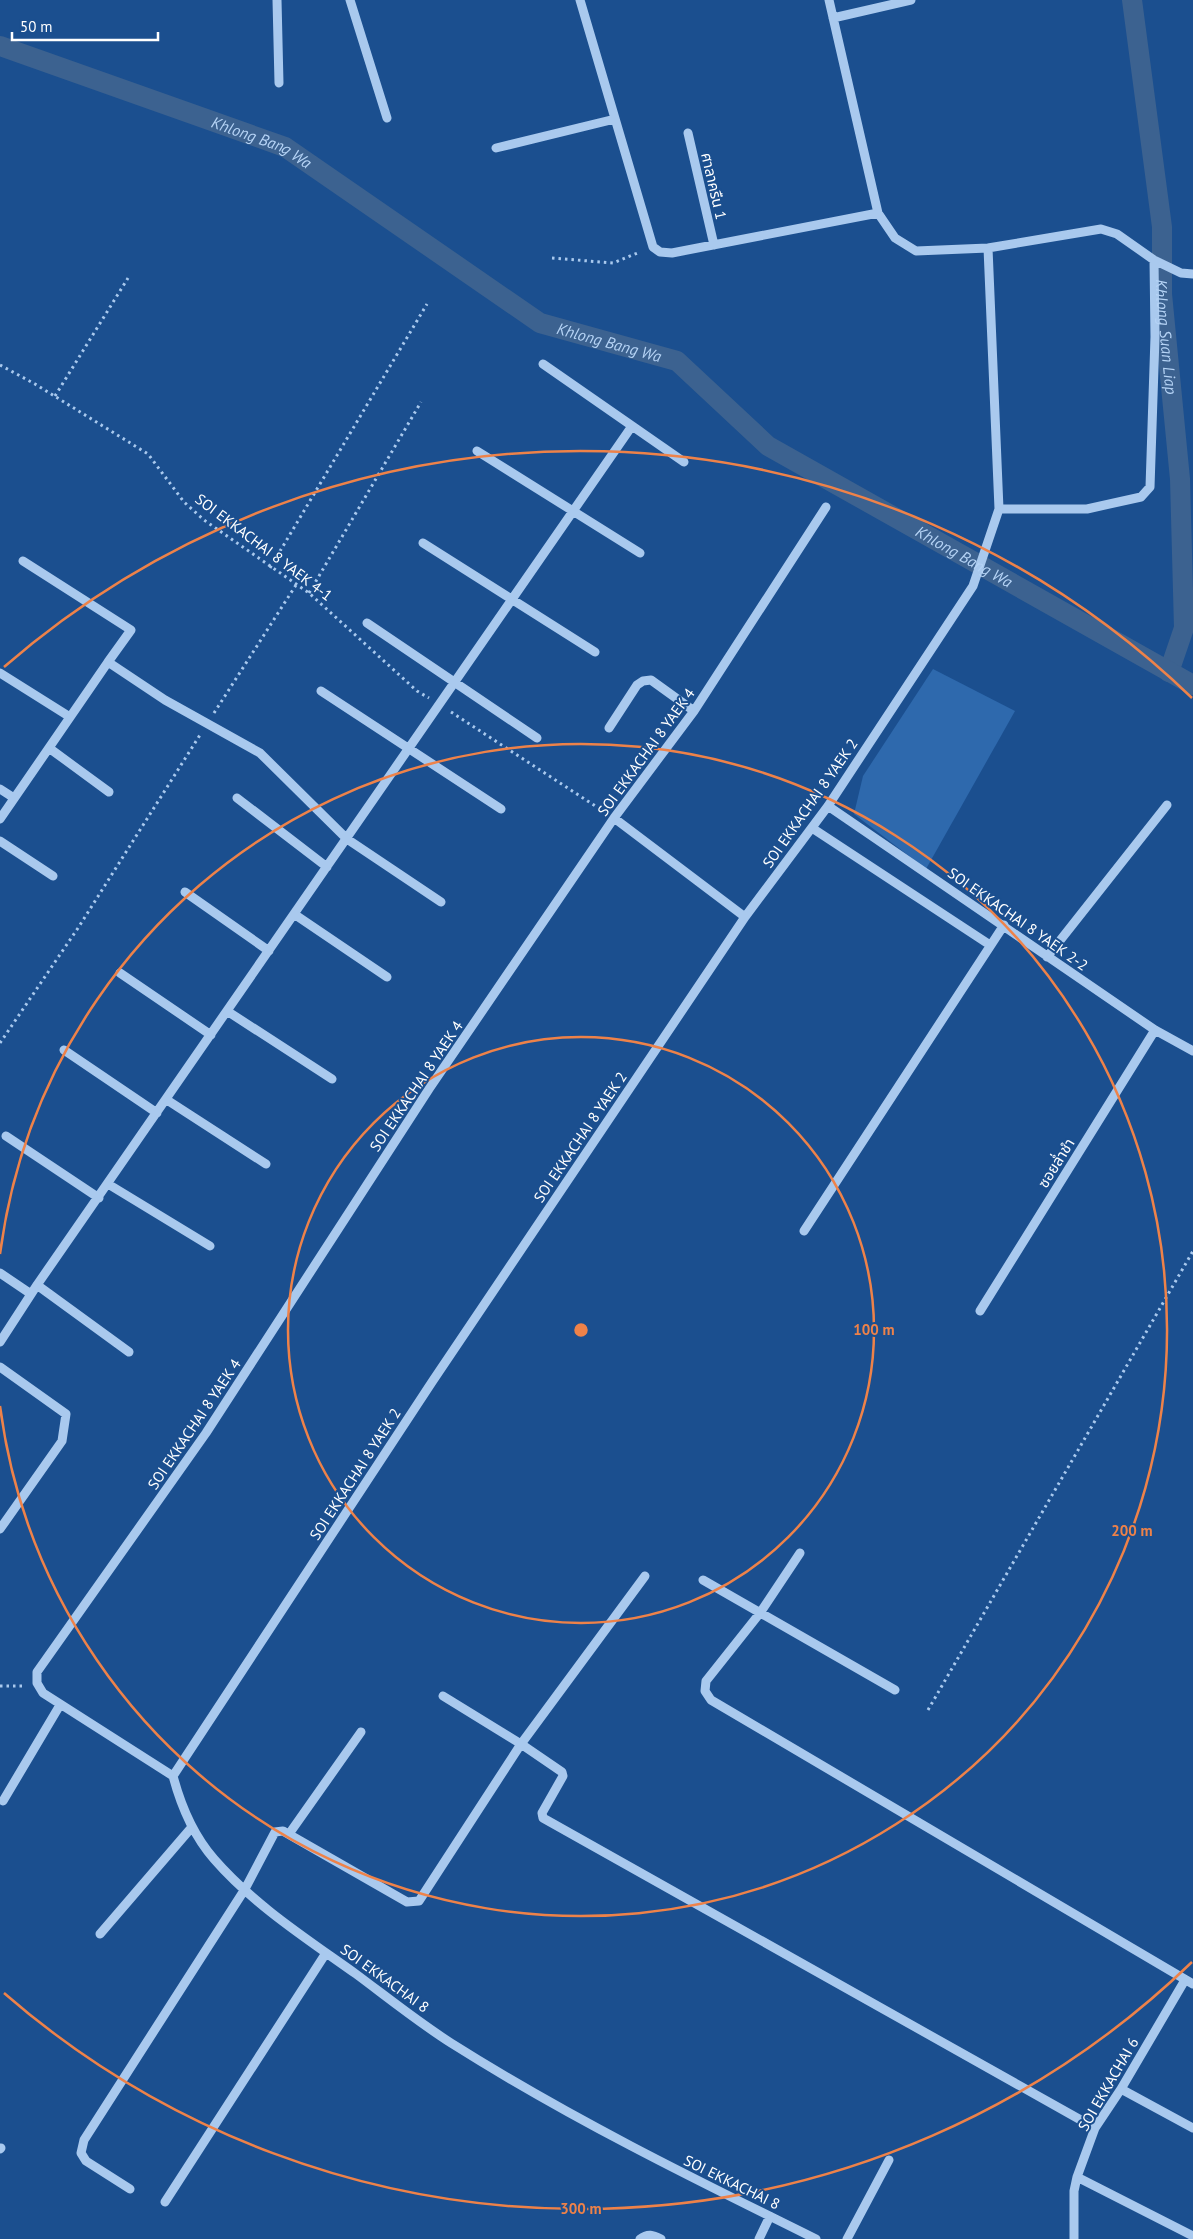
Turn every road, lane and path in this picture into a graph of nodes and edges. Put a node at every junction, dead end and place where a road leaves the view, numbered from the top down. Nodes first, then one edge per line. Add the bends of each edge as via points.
1 (276, 0) edge
2 (350, 0) edge
3 (580, 0) edge
4 (829, 0) edge
5 (911, 0) edge
6 (833, 18) junction
7 (279, 83) dead end
8 (387, 118) dead end
9 (615, 119) junction
10 (688, 133) dead end
11 (496, 148) dead end
12 (878, 213) junction
13 (714, 245) junction
14 (653, 247) junction
15 (988, 248) junction
16 (552, 258) dead end
17 (1156, 262) junction
18 (1193, 274) edge
19 (128, 278) dead end
20 (426, 304) dead end
21 (543, 364) dead end
22 (0, 365) edge
23 (55, 396) junction
24 (421, 402) dead end
25 (632, 426) junction
26 (477, 451) dead end
27 (684, 462) dead end
28 (826, 508) dead end
29 (999, 509) junction
30 (573, 511) junction
31 (423, 543) dead end
32 (640, 553) dead end
33 (23, 561) dead end
34 (270, 568) junction
35 (296, 585) junction
36 (309, 593) junction
37 (512, 600) junction
38 (367, 623) dead end
39 (595, 652) dead end
40 (108, 662) junction
41 (0, 672) edge
42 (455, 682) junction
43 (321, 691) dead end
44 (439, 705) junction
45 (694, 711) junction
46 (70, 717) junction
47 (208, 723) junction
48 (609, 728) dead end
49 (537, 738) dead end
50 (49, 748) junction
51 (409, 749) junction
52 (0, 789) edge
53 (109, 792) dead end
54 (14, 798) junction
55 (237, 798) dead end
56 (1167, 805) dead end
57 (828, 806) junction
58 (501, 809) dead end
59 (614, 818) junction
60 (0, 819) edge
61 (812, 828) junction
62 (347, 839) junction
63 (0, 841) edge
64 (327, 868) junction
65 (53, 876) dead end
66 (185, 892) dead end
67 (441, 902) dead end
68 (294, 914) junction
69 (744, 917) junction
70 (1004, 925) junction
71 (990, 945) junction
72 (269, 951) junction
73 (1047, 957) junction
74 (120, 973) dead end
75 (387, 977) dead end
76 (227, 1011) junction
77 (1156, 1030) junction
78 (211, 1035) junction
79 (0, 1043) edge
80 (64, 1050) dead end
81 (1193, 1052) edge
82 (332, 1079) dead end
83 (166, 1100) junction
84 (157, 1113) junction
85 (6, 1136) dead end
86 (266, 1164) dead end
87 (108, 1184) junction
88 (99, 1198) junction
89 (804, 1231) dead end
90 (210, 1246) dead end
91 (1193, 1251) edge
92 (0, 1273) edge
93 (37, 1285) junction
94 (31, 1294) junction
95 (980, 1312) dead end
96 (0, 1342) edge
97 (129, 1352) dead end
98 (0, 1367) edge
99 (0, 1529) edge
100 (800, 1553) dead end
101 (645, 1576) dead end
102 (703, 1580) dead end
103 (760, 1613) junction
104 (37, 1683) junction
105 (0, 1686) edge
106 (896, 1690) dead end
107 (443, 1696) dead end
108 (60, 1704) junction
109 (928, 1710) dead end
110 (361, 1732) dead end
111 (521, 1744) junction
112 (174, 1776) junction
113 (3, 1801) dead end
114 (192, 1827) junction
115 (289, 1834) junction
116 (245, 1889) junction
117 (100, 1934) dead end
118 (326, 1953) junction
119 (1189, 1982) edge
120 (1121, 2089) junction
121 (1095, 2128) junction
122 (1193, 2128) edge
123 (888, 2160) dead end
124 (1076, 2177) junction
125 (130, 2189) dead end
126 (165, 2202) dead end
127 (770, 2216) junction
128 (1193, 2236) edge
129 (640, 2239) edge
130 (662, 2239) edge
131 (759, 2239) edge
132 (816, 2239) edge
133 (847, 2239) edge
134 (1074, 2239) edge

1 - 7 street
2 - 8 street
3 - 9 street
4 - 6 street
5 - 6 street
6 - 12 street
9 - 11 street
9 - 14 street
10 - 13 street, ศาลาครืน 1
12 - 13 street
12 - 15 street via 895,238 916,251
13 - 14 street via 672,253 660,252
14 - 16 path via 613,263
15 - 17 street via 1101,229 1117,234
15 - 29 street
17 - 18 street via 1181,273
17 - 29 street via 1150,487 1147,493 1087,509
19 - 23 path
20 - 34 path
21 - 25 street
22 - 23 path, SOI EKKACHAI 8 YAEK 4-1
23 - 34 path, SOI EKKACHAI 8 YAEK 4-1 via 148,454 184,502
24 - 36 path
25 - 27 street
25 - 30 street
26 - 30 street
28 - 45 street, SOI EKKACHAI 8 YAEK 4
29 - 57 street, SOI EKKACHAI 8 YAEK 2 via 974,586
30 - 32 street
30 - 37 street
31 - 37 street
33 - 40 street via 131,630
34 - 35 path, SOI EKKACHAI 8 YAEK 4-1
35 - 36 path, SOI EKKACHAI 8 YAEK 4-1
35 - 47 path
36 - 44 path, SOI EKKACHAI 8 YAEK 4-1 via 417,691
37 - 39 street
37 - 42 street
38 - 42 street
40 - 46 street
40 - 47 street via 165,700
41 - 46 street
42 - 44 street
42 - 49 street
43 - 51 street
44 - 51 street
44 - 59 path, SOI EKKACHAI 8 YAEK 4-1
45 - 48 street via 651,680 643,681 637,685
45 - 59 street, SOI EKKACHAI 8 YAEK 4
46 - 50 street
47 - 62 street via 260,753
47 - 79 path via 78,928
50 - 53 street
50 - 54 street
51 - 58 street
51 - 62 street
52 - 54 street
54 - 60 street
55 - 64 street
56 - 73 street
57 - 61 street, SOI EKKACHAI 8 YAEK 2
57 - 70 street, SOI EKKACHAI 8 YAEK 2-2
59 - 69 street
59 - 104 street, SOI EKKACHAI 8 YAEK 4 via 429,1089 206,1433 37,1672
61 - 69 street, SOI EKKACHAI 8 YAEK 2
61 - 71 street
62 - 64 street
62 - 67 street
63 - 65 street
64 - 68 street
66 - 72 street
68 - 72 street
68 - 75 street
69 - 112 street, SOI EKKACHAI 8 YAEK 2 via 432,1382
70 - 71 street
70 - 73 street, SOI EKKACHAI 8 YAEK 2-2
71 - 89 street
72 - 76 street
73 - 77 street, SOI EKKACHAI 8 YAEK 2-2
74 - 78 street
76 - 78 street
76 - 82 street
77 - 81 street, SOI EKKACHAI 8 YAEK 2-2
77 - 95 street, ซอยล่ำชำ
78 - 83 street
80 - 84 street
83 - 84 street
83 - 86 street
84 - 87 street
85 - 88 street
87 - 88 street
87 - 90 street
88 - 93 street
91 - 109 path
92 - 94 street
93 - 94 street
93 - 97 street
94 - 96 street
98 - 99 street via 66,1414 62,1440
100 - 103 street
101 - 111 street
102 - 103 street
103 - 106 street
103 - 119 street via 706,1681 705,1691 711,1700
104 - 105 path
104 - 108 street via 43,1694
107 - 111 street
108 - 112 street
108 - 113 street
110 - 115 street
111 - 115 street via 419,1901 407,1902
111 - 121 street via 562,1772 562,1780 542,1814 545,1821
112 - 114 street, SOI EKKACHAI 8 via 180,1803
114 - 116 street, SOI EKKACHAI 8 via 214,1858
114 - 117 street
115 - 116 street via 275,1832
116 - 118 street, SOI EKKACHAI 8 via 285,1924
116 - 125 street via 84,2140 81,2153 86,2162
118 - 126 street
118 - 127 street, SOI EKKACHAI 8 via 459,2047 619,2141
119 - 120 street, SOI EKKACHAI 6
120 - 121 street, SOI EKKACHAI 6
120 - 122 street
121 - 124 street, SOI EKKACHAI 6
123 - 133 street
124 - 128 street
124 - 134 street, SOI EKKACHAI 6
127 - 131 street
127 - 132 street, SOI EKKACHAI 8
129 - 130 street via 645,2235

